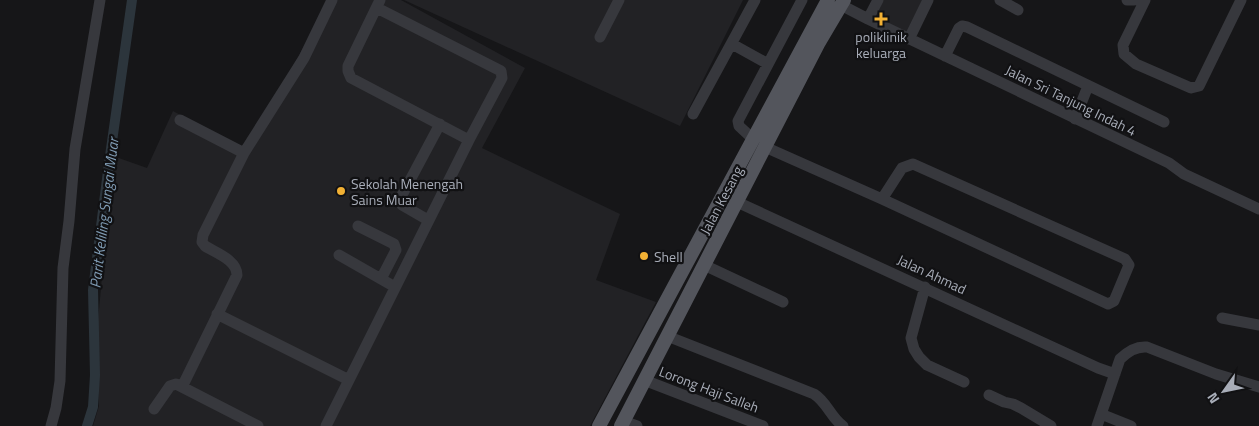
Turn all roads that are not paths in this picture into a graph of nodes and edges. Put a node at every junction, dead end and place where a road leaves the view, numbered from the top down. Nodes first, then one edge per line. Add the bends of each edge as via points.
1 (100, 0) edge
2 (332, 0) edge
3 (619, 0) edge
4 (755, 0) edge
5 (802, 0) edge
6 (878, 0) edge
7 (928, 0) edge
8 (1000, 0) edge
9 (1135, 0) edge
10 (1241, 0) edge
11 (838, 2) edge
12 (379, 4) edge
13 (1018, 10) dead end
14 (868, 19) junction
15 (600, 37) dead end
16 (909, 39) junction
17 (732, 44) junction
18 (944, 56) junction
19 (768, 64) junction
20 (1088, 86) junction
21 (693, 114) dead end
22 (1076, 118) junction
23 (180, 120) dead end
24 (1164, 122) dead end
25 (440, 124) junction
26 (753, 138) junction
27 (469, 140) junction
28 (244, 153) junction
29 (882, 199) junction
30 (736, 202) junction
31 (1259, 209) edge
32 (428, 220) junction
33 (358, 226) dead end
34 (339, 254) dead end
35 (704, 265) junction
36 (381, 279) junction
37 (395, 287) junction
38 (925, 287) junction
39 (783, 302) dead end
40 (217, 314) junction
41 (1222, 318) dead end
42 (1259, 325) edge
43 (667, 336) junction
44 (1115, 374) junction
45 (349, 380) junction
46 (644, 380) junction
47 (964, 382) dead end
48 (182, 386) junction
49 (1259, 386) edge
50 (989, 395) dead end
51 (154, 409) dead end
52 (1102, 414) junction
53 (622, 424) edge
54 (51, 426) edge
55 (258, 426) edge
56 (326, 426) edge
57 (599, 426) edge
58 (637, 426) edge
59 (764, 426) edge
60 (843, 426) edge
61 (1051, 426) edge
62 (1098, 426) edge
63 (1131, 426) edge

1 - 54 street via 75,149 63,268 60,381
2 - 28 street via 304,58
3 - 15 street
4 - 17 street
5 - 19 street
6 - 14 street
7 - 16 street
8 - 13 street
9 - 10 street via 1123,45 1124,54 1136,64 1191,88 1199,86
11 - 14 street, Jalan Sri Tanjung Indah 4
11 - 26 main road, Jalan Kesang via 818,44
12 - 25 street via 348,66 351,78
12 - 27 street via 501,71 502,78
14 - 16 street, Jalan Sri Tanjung Indah 4
16 - 18 street, Jalan Sri Tanjung Indah 4
17 - 19 street
17 - 21 street
18 - 20 street via 962,26
18 - 22 street, Jalan Sri Tanjung Indah 4
19 - 26 street via 738,121 739,126
20 - 22 street
20 - 24 street
22 - 31 street, Jalan Sri Tanjung Indah 4
23 - 28 street
25 - 27 street
25 - 32 street via 400,199 402,205
26 - 29 street
26 - 30 main road, Jalan Kesang
26 - 57 main road, Jalan Kesang
27 - 32 street
28 - 40 street via 203,235 205,246 237,268
29 - 29 street via 902,168 913,164 1125,259 1129,265 1114,301 1108,304
30 - 35 main road, Jalan Kesang
30 - 38 street, Jalan Ahmad
32 - 37 street
33 - 36 street via 396,247
34 - 36 street
35 - 39 street
35 - 43 main road, Jalan Kesang
36 - 37 street
37 - 45 street
38 - 44 street, Jalan Ahmad
38 - 47 street via 910,338 914,349 927,365
40 - 45 street
40 - 48 street
41 - 42 street
43 - 46 main road, Jalan Kesang
43 - 60 street via 814,394
44 - 49 street via 1125,353 1140,346
44 - 52 street
45 - 56 street
46 - 53 main road, Jalan Kesang
46 - 59 street, Lorong Haji Salleh
48 - 51 street via 170,386
48 - 55 street
50 - 61 street via 1021,408
52 - 62 street
52 - 63 street
53 - 58 street

